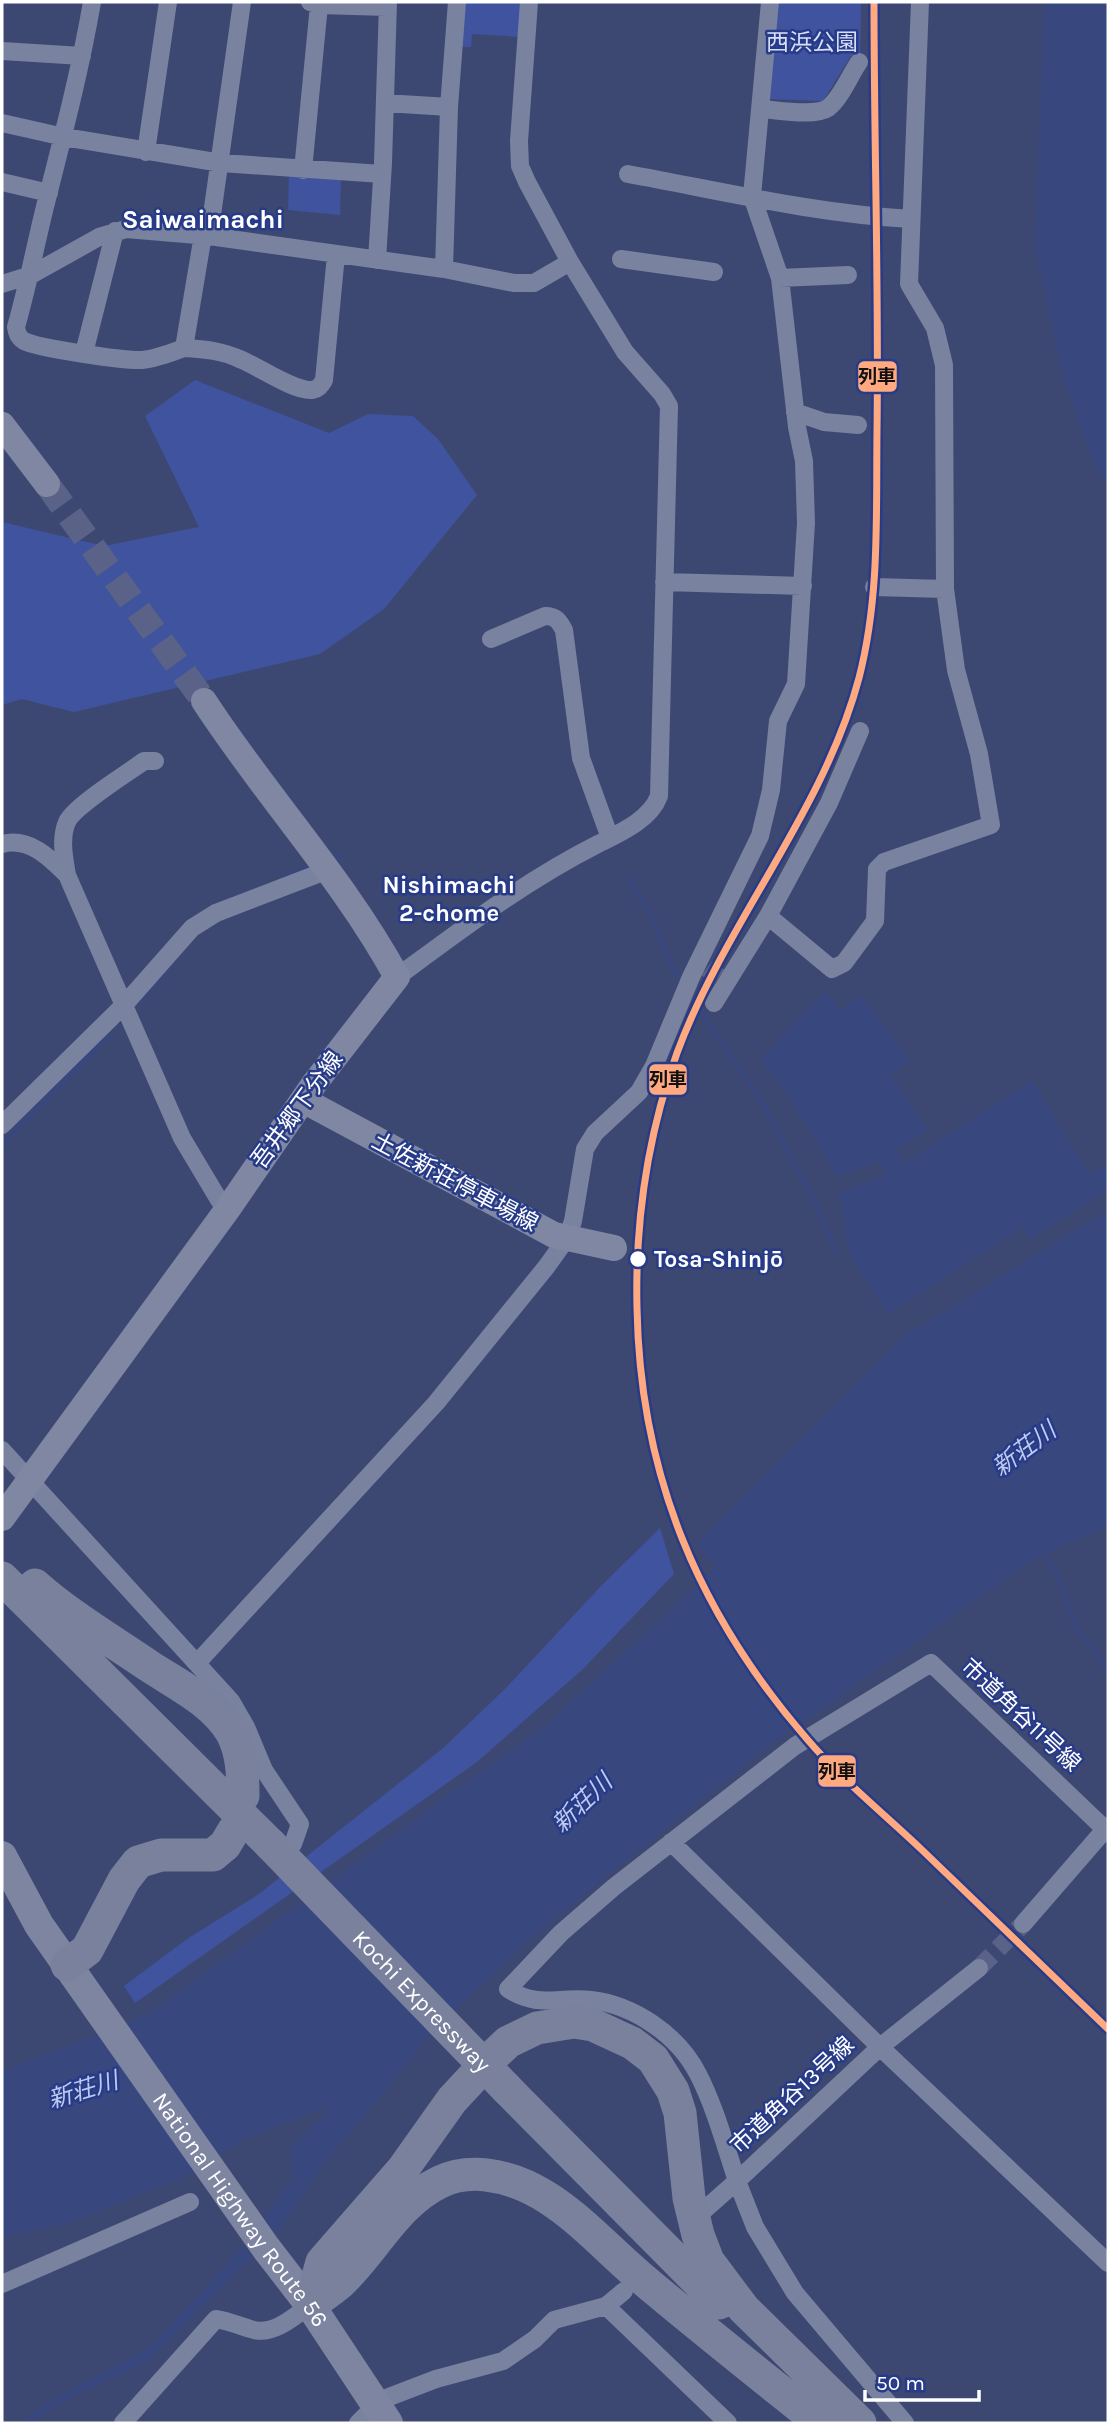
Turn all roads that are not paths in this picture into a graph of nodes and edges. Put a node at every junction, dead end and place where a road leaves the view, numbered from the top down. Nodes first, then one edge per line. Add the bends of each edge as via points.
1 (92, 2) edge
2 (168, 2) edge
3 (242, 2) edge
4 (457, 2) edge
5 (529, 2) edge
6 (770, 2) edge
7 (920, 2) edge
8 (314, 3) edge
9 (388, 5) edge
10 (2, 51) edge
11 (82, 56) junction
12 (859, 62) dead end
13 (385, 103) junction
14 (449, 107) junction
15 (761, 109) junction
16 (2, 123) edge
17 (64, 137) junction
18 (146, 152) junction
19 (220, 163) junction
20 (303, 170) junction
21 (382, 174) junction
22 (628, 174) dead end
23 (2, 182) edge
24 (48, 192) junction
25 (752, 196) junction
26 (911, 219) junction
27 (115, 231) junction
28 (206, 235) junction
29 (336, 255) junction
30 (621, 259) dead end
31 (377, 260) junction
32 (570, 262) junction
33 (444, 269) junction
34 (714, 272) dead end
35 (32, 275) junction
36 (848, 275) dead end
37 (780, 278) junction
38 (2, 284) edge
39 (184, 348) junction
40 (84, 353) junction
41 (796, 412) junction
42 (2, 425) edge
43 (858, 425) dead end
44 (47, 484) tunnel mouth
45 (664, 582) junction
46 (803, 586) junction
47 (874, 587) dead end
48 (945, 589) junction
49 (491, 639) dead end
50 (204, 701) tunnel mouth
51 (860, 731) dead end
52 (155, 761) dead end
53 (610, 838) junction
54 (2, 844) edge
55 (328, 870) junction
56 (67, 876) junction
57 (768, 916) junction
58 (708, 973) junction
59 (397, 977) junction
60 (714, 1003) dead end
61 (124, 1005) junction
62 (303, 1100) junction
63 (2, 1125) edge
64 (227, 1210) junction
65 (567, 1238) junction
66 (614, 1248) dead end
67 (2, 1450) edge
68 (30, 1481) junction
69 (2, 1518) edge
70 (2, 1556) edge
71 (2, 1578) edge
72 (197, 1663) junction
73 (243, 1796) dead end
74 (1107, 1829) edge
75 (234, 1830) dead end
76 (671, 1842) junction
77 (282, 1844) junction
78 (2, 1856) edge
79 (1023, 1924) tunnel mouth
80 (67, 1965) junction
81 (979, 1968) tunnel mouth
82 (880, 2047) junction
83 (737, 2180) junction
84 (190, 2202) dead end
85 (702, 2212) dead end
86 (1108, 2263) edge
87 (2, 2284) edge
88 (624, 2291) dead end
89 (310, 2305) junction
90 (606, 2306) junction
91 (374, 2417) edge
92 (123, 2423) edge
93 (728, 2423) edge
94 (820, 2423) edge
95 (842, 2423) edge
96 (860, 2423) edge
97 (905, 2423) edge

1 - 11 street
2 - 18 street
3 - 19 street
4 - 14 street
5 - 32 street via 520,166
6 - 15 street
7 - 26 street
8 - 9 street
8 - 20 street
9 - 13 street
10 - 11 street
11 - 17 street
12 - 15 street via 826,109
13 - 14 street
13 - 21 street
14 - 33 street
15 - 25 street
16 - 17 street
17 - 18 street
17 - 24 street
18 - 19 street
19 - 20 street
19 - 28 street
20 - 21 street
21 - 31 street
22 - 25 street
23 - 24 street
24 - 35 street
25 - 26 street via 802,207
25 - 37 street
26 - 48 street via 909,284 935,328 944,365
27 - 28 street
27 - 35 street
27 - 40 street
28 - 29 street
28 - 39 street
29 - 31 street
29 - 39 street via 324,380 318,388 289,383 211,349
30 - 34 street
31 - 33 street
32 - 33 street via 534,283
32 - 45 street via 625,352 669,406
35 - 38 street
35 - 40 street via 16,327 18,335 24,341
36 - 37 street
37 - 41 street
39 - 40 street via 144,360
41 - 43 street via 824,422
41 - 46 street via 804,461
42 - 44 main road
45 - 46 street
45 - 53 street via 659,796 649,813
46 - 58 street via 796,684 778,721 771,790 760,836
47 - 48 street
48 - 57 street via 956,670 979,754 991,825 884,862 877,869 875,921 844,963 832,969
49 - 53 street via 545,616 559,621 582,758
50 - 55 main road
51 - 57 street via 829,803
52 - 56 street via 144,761 68,819 63,851
53 - 59 street via 528,884
54 - 56 street via 31,846
55 - 59 main road
55 - 61 street via 204,919
56 - 61 street
57 - 58 street
58 - 60 street
58 - 65 street via 682,998 639,1092 595,1132 585,1149
59 - 62 main road, 吾井郷下分線
61 - 63 street
61 - 64 street via 182,1138
62 - 64 main road, 吾井郷下分線
62 - 65 main road, 土佐新荘停車場線
64 - 68 main road, 吾井郷下分線
65 - 66 main road, 土佐新荘停車場線
65 - 72 street via 436,1404
67 - 68 street
68 - 69 main road, 吾井郷下分線
68 - 72 street
70 - 73 highway via 91,1628 216,1712 238,1749
71 - 77 highway, Kochi Expressway
72 - 77 street via 231,1701 264,1770 300,1824
74 - 76 street, 市道角谷11号線 via 931,1663 795,1746
74 - 79 street
75 - 80 highway via 213,1855 161,1855 138,1862 87,1950
76 - 82 street
76 - 83 street, 市道角谷13号線 via 561,1933 508,1989 538,2002 579,1998 606,2002 657,2027 698,2072
77 - 95 highway, Kochi Expressway, bridge via 507,2089
78 - 80 highway, National Highway Route 56 via 32,1914
80 - 89 highway, National Highway Route 56
81 - 82 street, 市道角谷13号線
82 - 83 street, 市道角谷13号線
82 - 86 street
83 - 85 street
83 - 97 street via 755,2227 795,2293 862,2382
84 - 87 street
88 - 90 street
89 - 91 highway, National Highway Route 56
89 - 92 street via 268,2330 216,2319
89 - 94 highway via 340,2282 426,2189 458,2176 495,2176 550,2200
89 - 96 highway via 322,2262 491,2058 508,2042 537,2028 574,2022 593,2025 632,2043 653,2059 673,2091 692,2211 708,2261 721,2281
90 - 91 street via 554,2320 503,2361 436,2379
90 - 93 street

